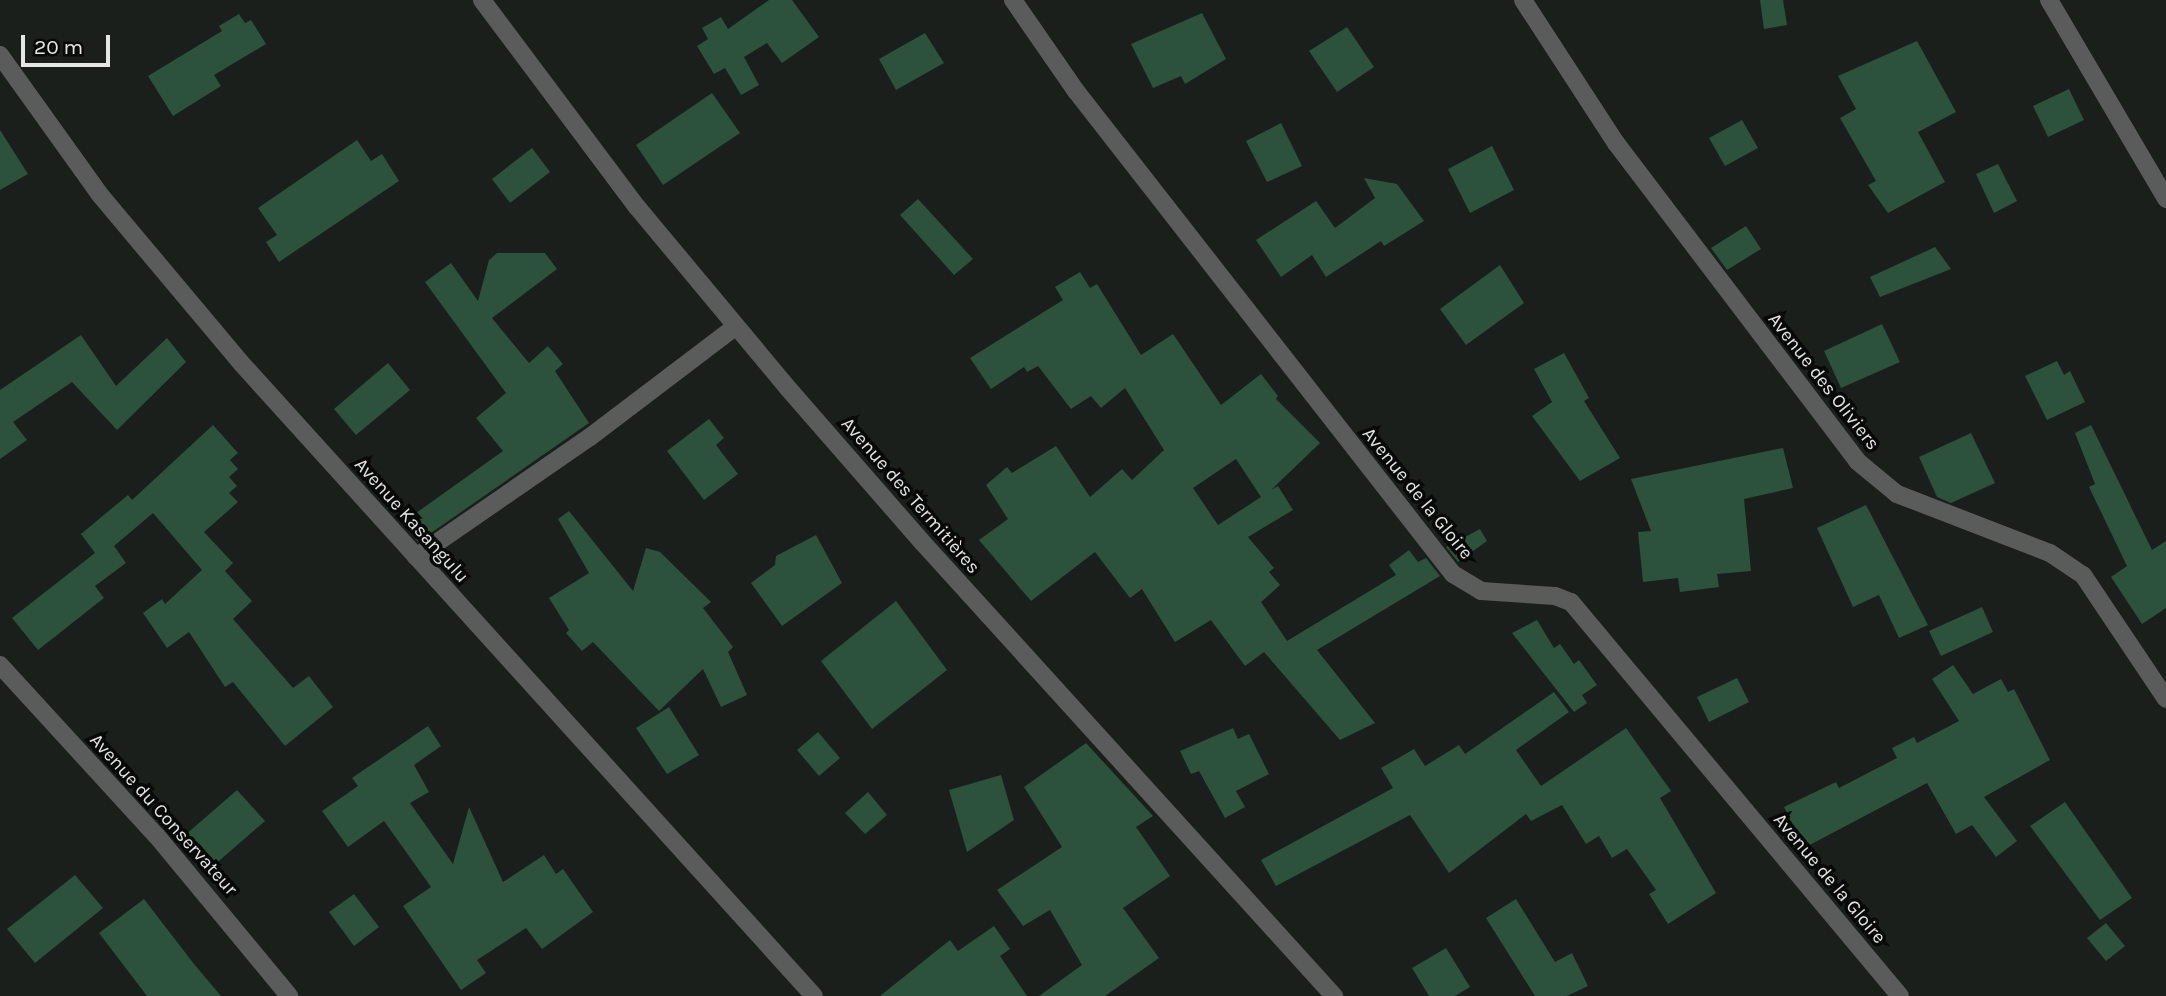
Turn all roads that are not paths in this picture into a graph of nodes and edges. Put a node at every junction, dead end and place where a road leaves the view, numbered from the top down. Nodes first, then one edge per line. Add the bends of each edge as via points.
1 (482, 0) edge
2 (1013, 0) edge
3 (1522, 0) edge
4 (2049, 0) edge
5 (0, 55) edge
6 (2166, 199) edge
7 (736, 326) junction
8 (416, 558) junction
9 (0, 665) edge
10 (2166, 699) edge
11 (289, 996) edge
12 (814, 996) edge
13 (1334, 996) edge
14 (1900, 996) edge

1 - 7 street, Avenue des Termitières via 637,207
2 - 14 street, Avenue de la Gloire via 1076,91 1452,574 1480,591 1555,596 1571,602
3 - 10 street, Avenue des Oliviers via 1624,154 1857,461 1897,494 2050,553 2083,575
4 - 6 street
5 - 8 street, Avenue Kasangulu via 101,196 242,364
7 - 8 street via 590,437
7 - 13 street, Avenue des Termitières via 923,544
8 - 12 street, Avenue Kasangulu
9 - 11 street, Avenue du Conservateur via 156,835

